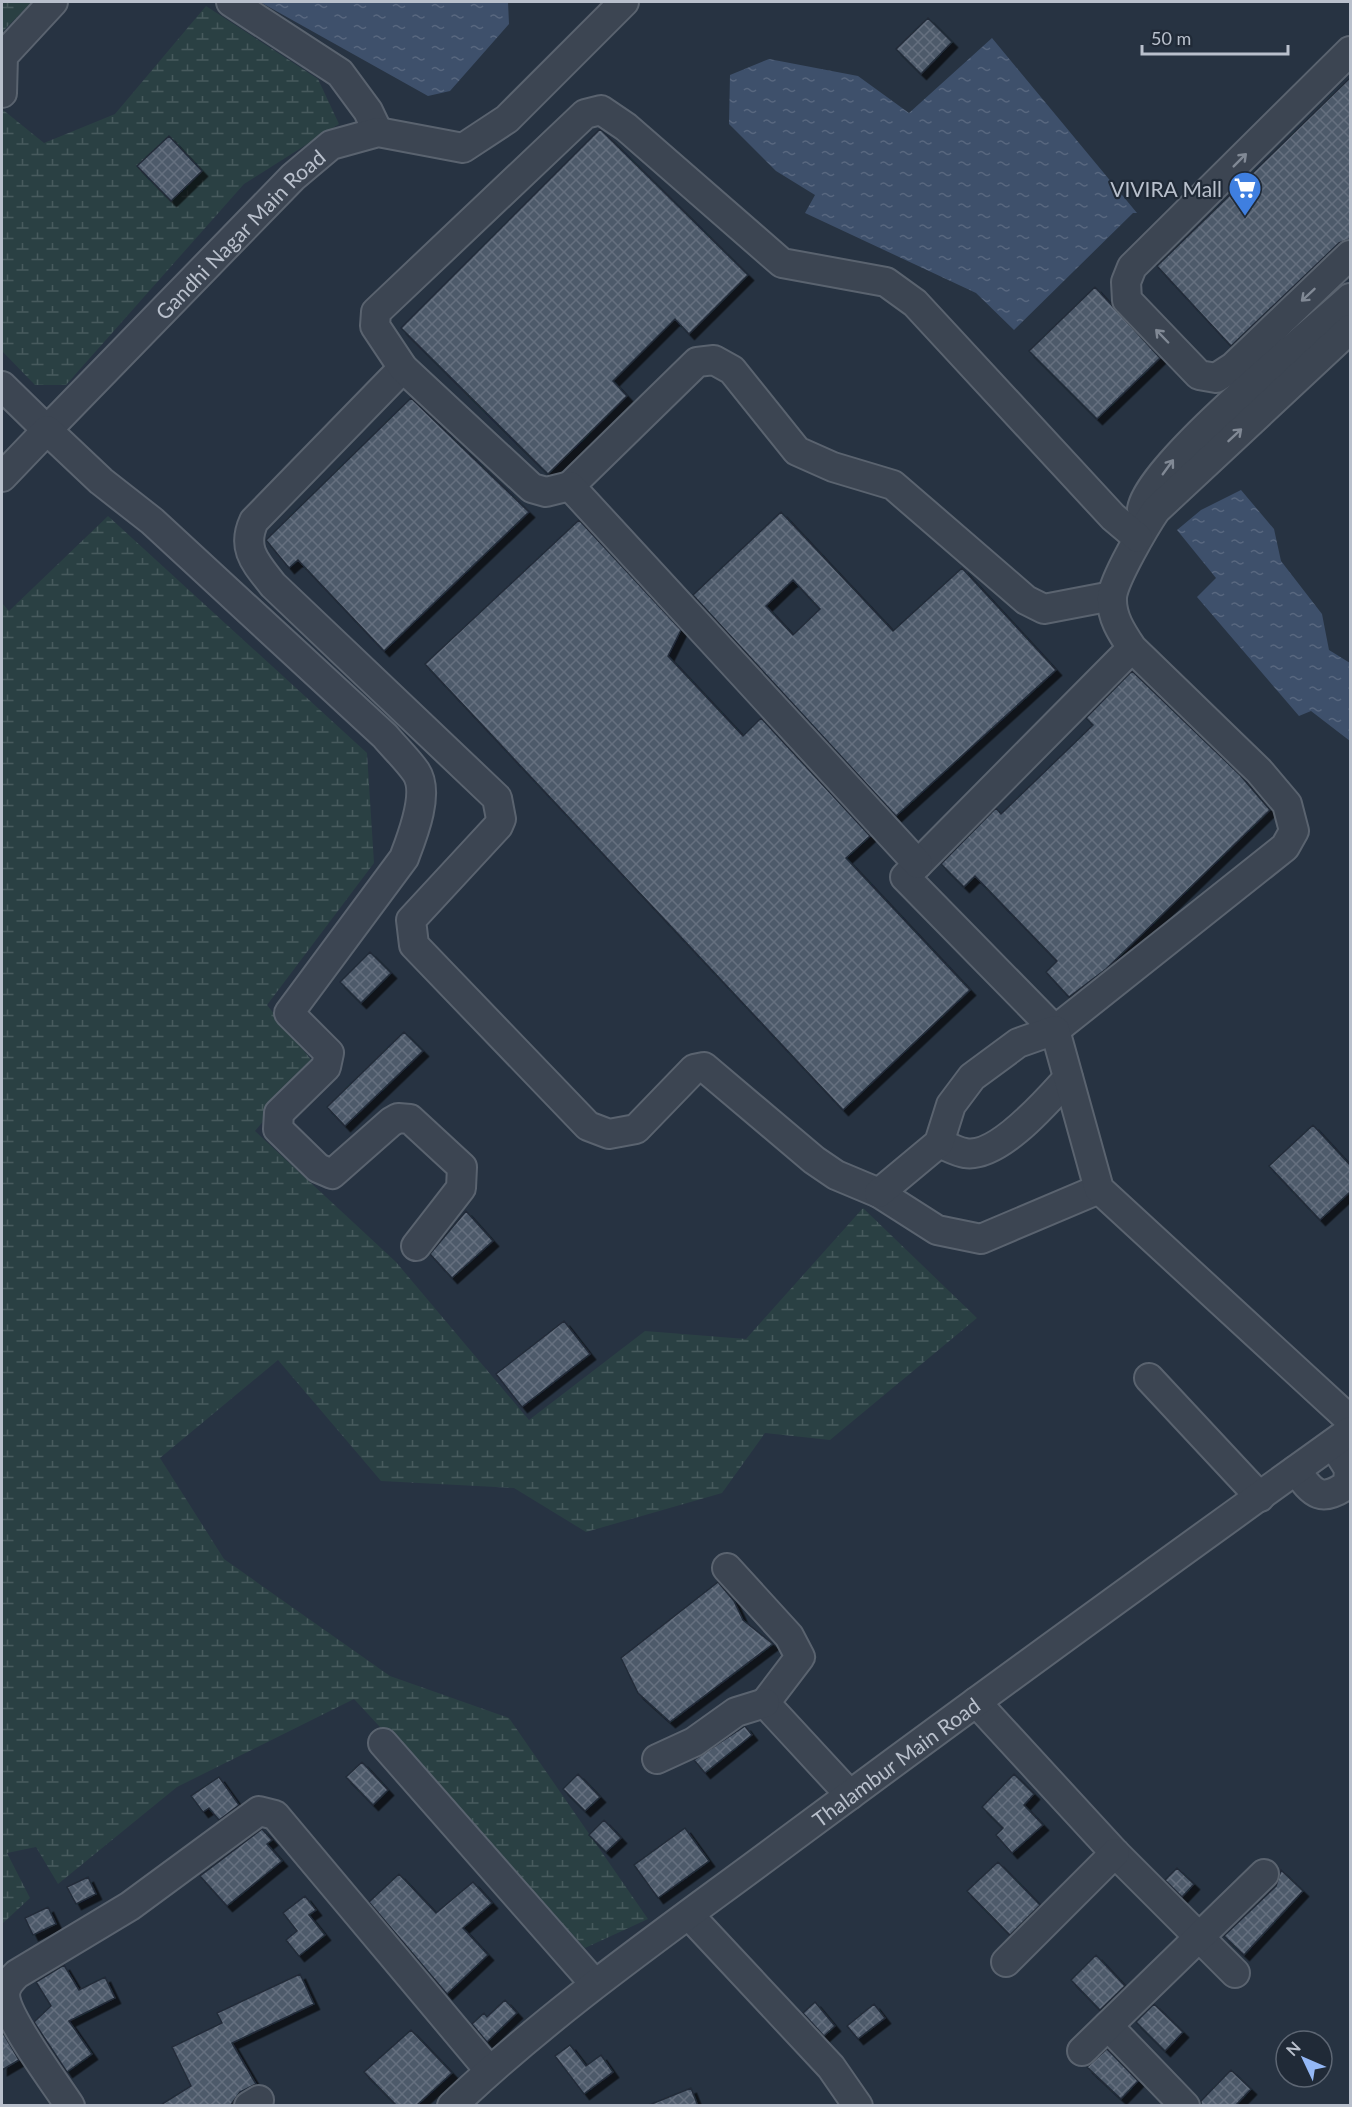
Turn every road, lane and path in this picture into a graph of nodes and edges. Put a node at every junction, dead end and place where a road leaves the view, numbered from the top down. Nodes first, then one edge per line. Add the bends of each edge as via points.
1 (53, 2) edge
2 (231, 2) edge
3 (624, 2) edge
4 (1350, 51) edge
5 (2, 93) edge
6 (378, 132) junction
7 (1350, 255) edge
8 (1350, 298) edge
9 (1350, 329) edge
10 (403, 368) junction
11 (2, 386) edge
12 (47, 430) junction
13 (2, 477) edge
14 (570, 486) junction
15 (1138, 538) junction
16 (1112, 597) junction
17 (1132, 648) junction
18 (918, 864) junction
19 (1054, 1030) junction
20 (1068, 1078) junction
21 (939, 1143) junction
22 (1099, 1189) junction
23 (879, 1193) junction
24 (416, 1246) dead end
25 (1149, 1378) dead end
26 (1350, 1420) edge
27 (1342, 1437) edge
28 (1296, 1470) junction
29 (1260, 1497) junction
30 (727, 1568) dead end
31 (976, 1702) junction
32 (765, 1703) junction
33 (384, 1743) dead end
34 (657, 1759) dead end
35 (850, 1795) junction
36 (1115, 1853) junction
37 (1264, 1874) dead end
38 (689, 1915) junction
39 (1199, 1938) junction
40 (1006, 1962) dead end
41 (1235, 1973) dead end
42 (594, 1983) junction
43 (1108, 2026) junction
44 (1082, 2051) dead end
45 (489, 2070) junction
46 (70, 2106) edge
47 (452, 2106) edge
48 (858, 2106) edge
49 (1185, 2106) edge

1 - 5 street via 3,56
2 - 6 street via 340,73
3 - 6 street, Gandhi Nagar Main Road via 507,119 463,148
7 -> 4 street via 1233,367 1216,378 1199,375 1127,300 1126,282 1132,267
6 - 12 street, Gandhi Nagar Main Road via 331,145 292,177
15 -> 8 street via 1144,500 1177,454
15 -> 9 street via 1169,496
10 - 14 street via 532,488 546,492
10 - 15 street via 375,326 376,312 585,114 601,110 626,127 782,263 886,282 915,303 1113,517
10 - 23 street via 254,521 248,535 257,565 273,585 497,798 501,819 498,826 411,920 414,945 588,1126 609,1134 636,1129 694,1069 704,1067 836,1176
11 - 12 street
12 - 13 street, Gandhi Nagar Main Road
12 - 24 street via 152,521 376,728 417,774 421,800 404,858 289,1013 329,1053 326,1067 279,1113 277,1121 278,1129 318,1168 332,1174 391,1122 410,1119 462,1167 463,1179 461,1188
14 - 16 street via 697,362 714,360 732,370 797,451 833,467 892,484 1026,600 1044,609
14 - 18 street
15 - 16 street
16 - 17 street via 1117,626
17 - 18 street
17 - 19 street via 1259,771 1287,804 1294,831 1285,847
18 - 19 street via 905,877
19 - 20 street
19 - 21 street via 1018,1043 972,1077 951,1105
20 - 21 street via 1028,1121 999,1144 967,1154
20 - 22 street
21 - 23 street
22 - 23 street via 981,1239 937,1230
22 - 26 street
25 - 29 street
27 - 28 street, Thalambur Main Road
27 - 28 street via 1348,1484 1332,1495 1319,1495
28 - 29 street, Thalambur Main Road
29 - 31 street, Thalambur Main Road
30 - 32 street via 789,1636 800,1657
31 - 35 street, Thalambur Main Road
31 - 36 street
32 - 34 street via 736,1712 693,1742
32 - 35 street
33 - 42 street
35 - 38 street, Thalambur Main Road
36 - 39 street
36 - 40 street
37 - 39 street
38 - 42 street, Thalambur Main Road
38 - 48 street via 831,2067
39 - 41 street
39 - 43 street
42 - 45 street, Thalambur Main Road
43 - 44 street
43 - 49 street
45 - 46 street via 275,1815 259,1811 129,1906 17,1974 6,1987 6,1999 35,2057
45 - 47 street, Thalambur Main Road

